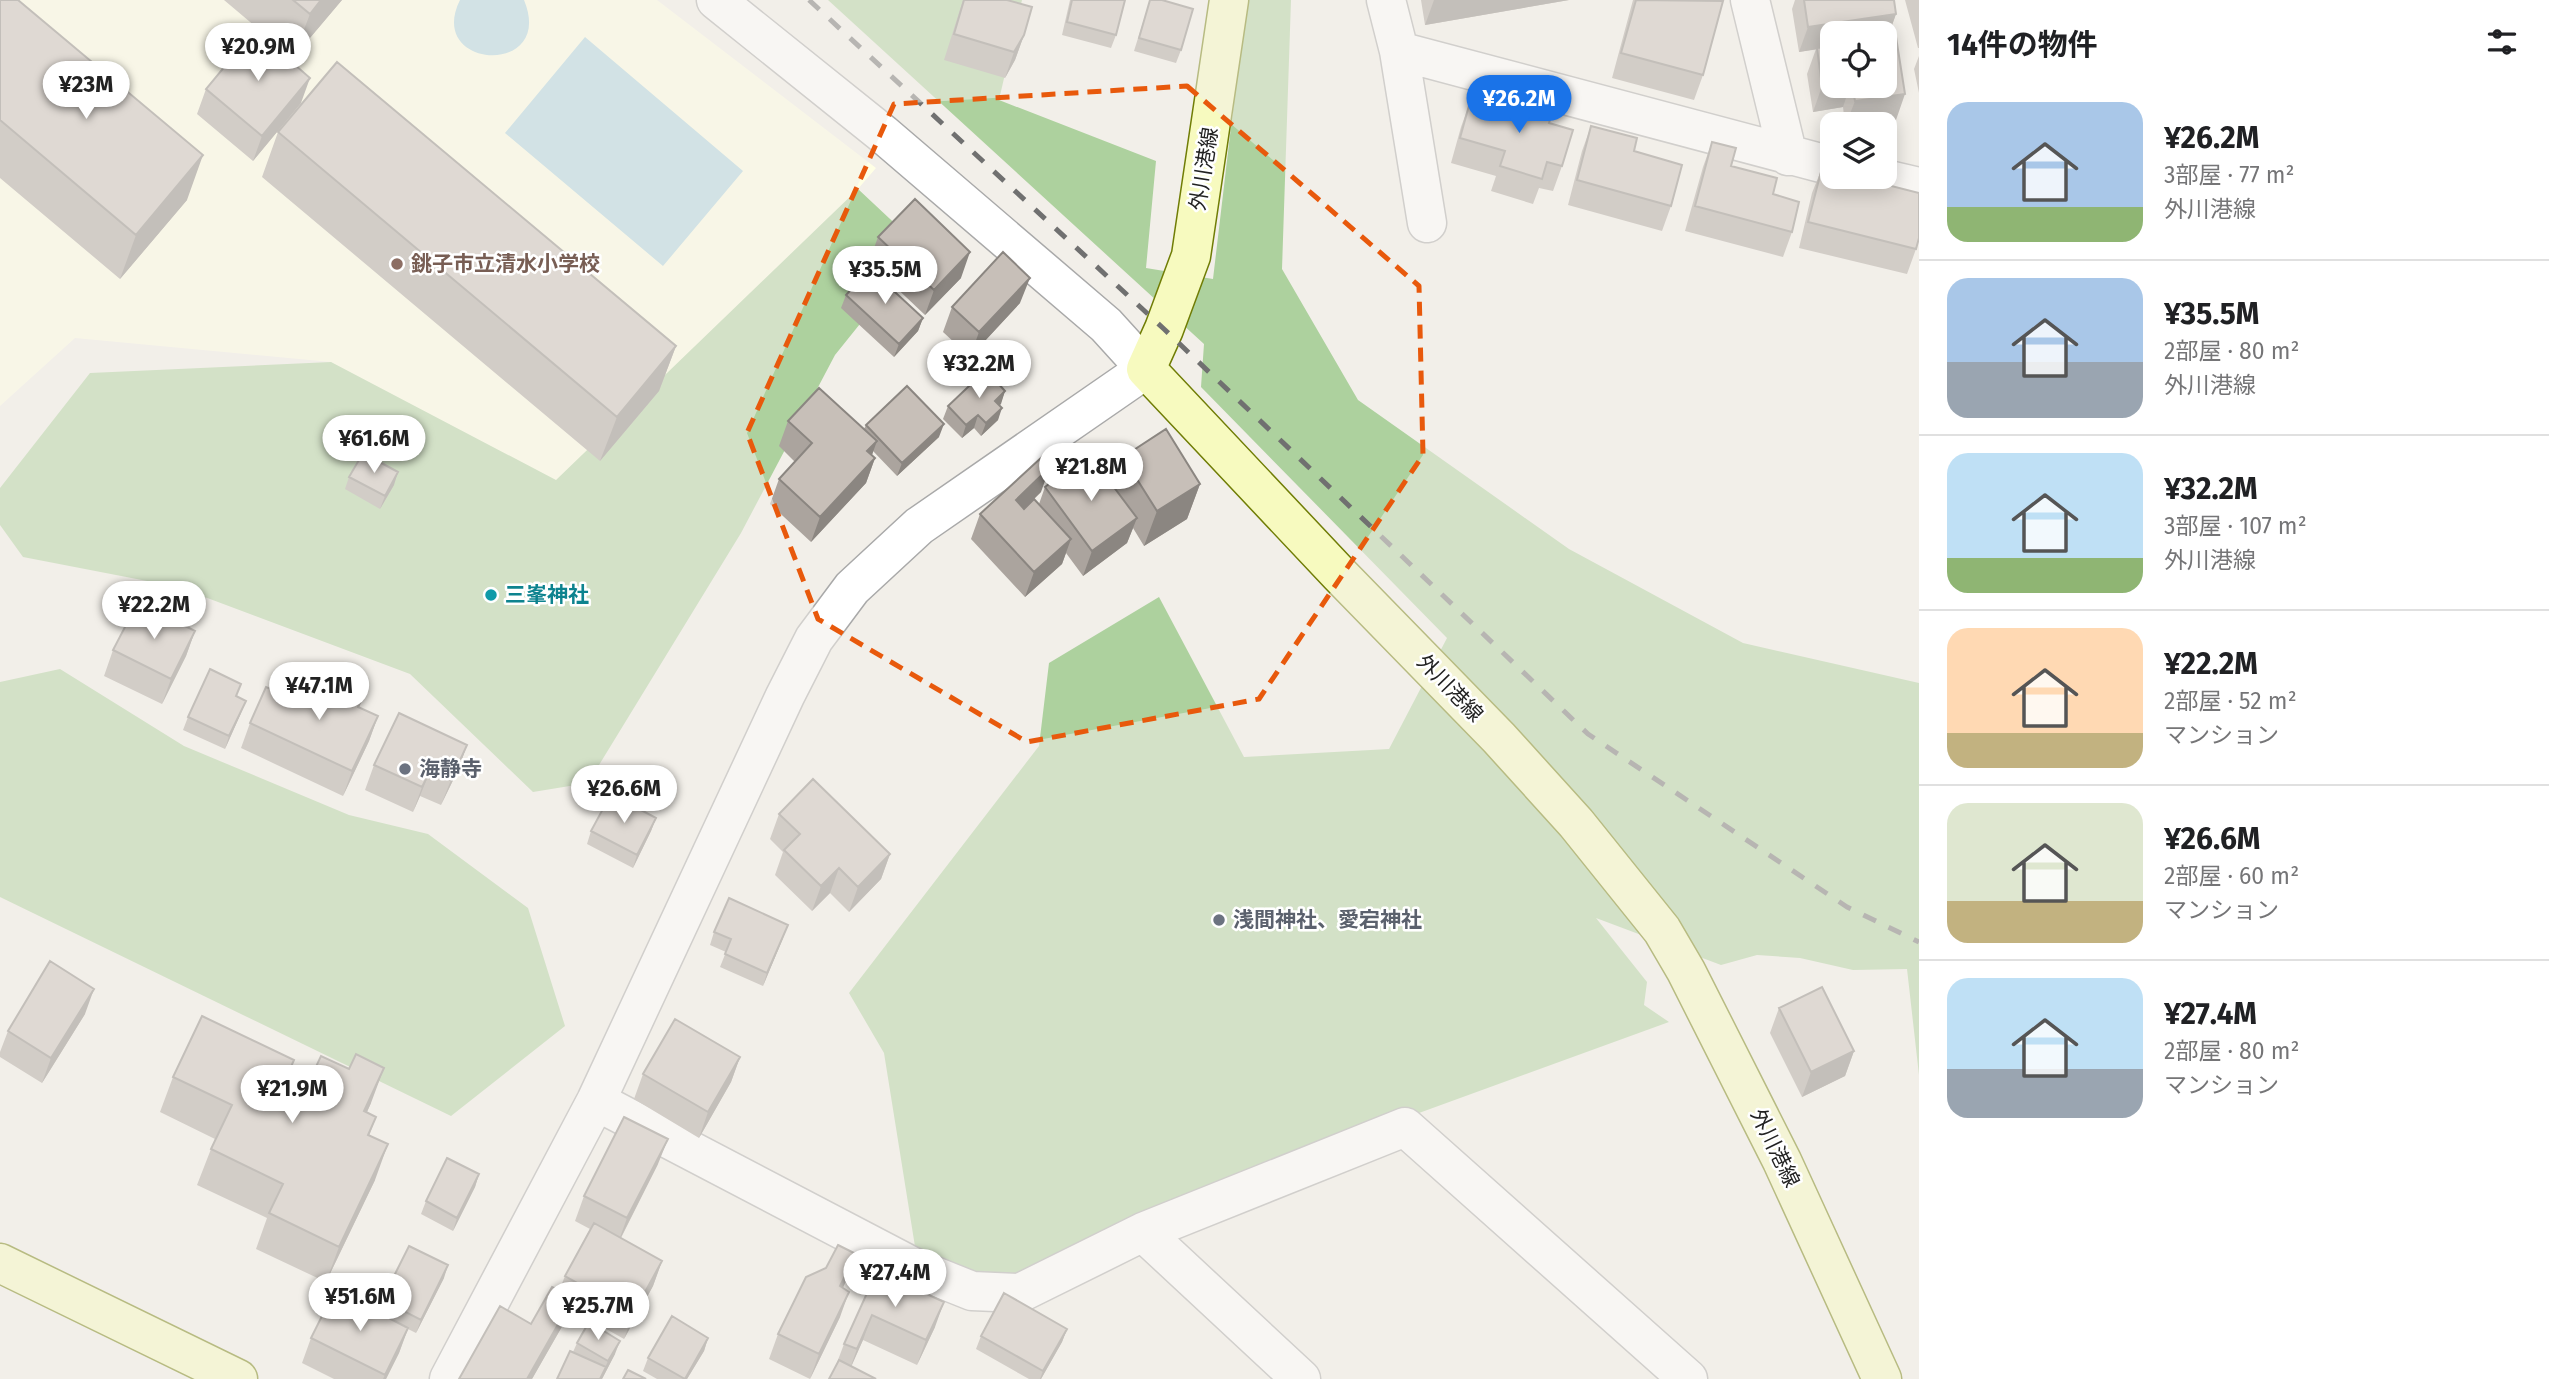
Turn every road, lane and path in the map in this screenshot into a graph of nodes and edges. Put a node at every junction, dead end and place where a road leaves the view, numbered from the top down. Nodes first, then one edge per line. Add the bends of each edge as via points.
1 (716, 0) edge
2 (1229, 0) edge
3 (1386, 0) edge
4 (1750, 0) edge
5 (1399, 51) junction
6 (1788, 156) junction
7 (1820, 163) edge
8 (1897, 182) edge
9 (1919, 187) edge
10 (1427, 223) dead end
11 (1146, 369) junction
12 (596, 1101) junction
13 (1143, 1232) junction
14 (0, 1263) edge
15 (238, 1379) edge
16 (449, 1379) edge
17 (1301, 1379) edge
18 (1688, 1379) edge
19 (1882, 1379) edge

1 - 11 street via 1085,306
2 - 11 main road, 外川港線 via 1191,256
3 - 5 street
4 - 6 street
5 - 6 street
5 - 10 street
6 - 7 street
8 - 9 street
11 - 12 street via 919,526 852,588 814,639 785,696
11 - 19 main road, 外川港線 via 1499,738 1576,823 1662,930 1782,1161
12 - 13 street via 917,1269 972,1291 1020,1293
12 - 16 street
13 - 17 street
13 - 18 street via 1405,1127
14 - 15 main road

